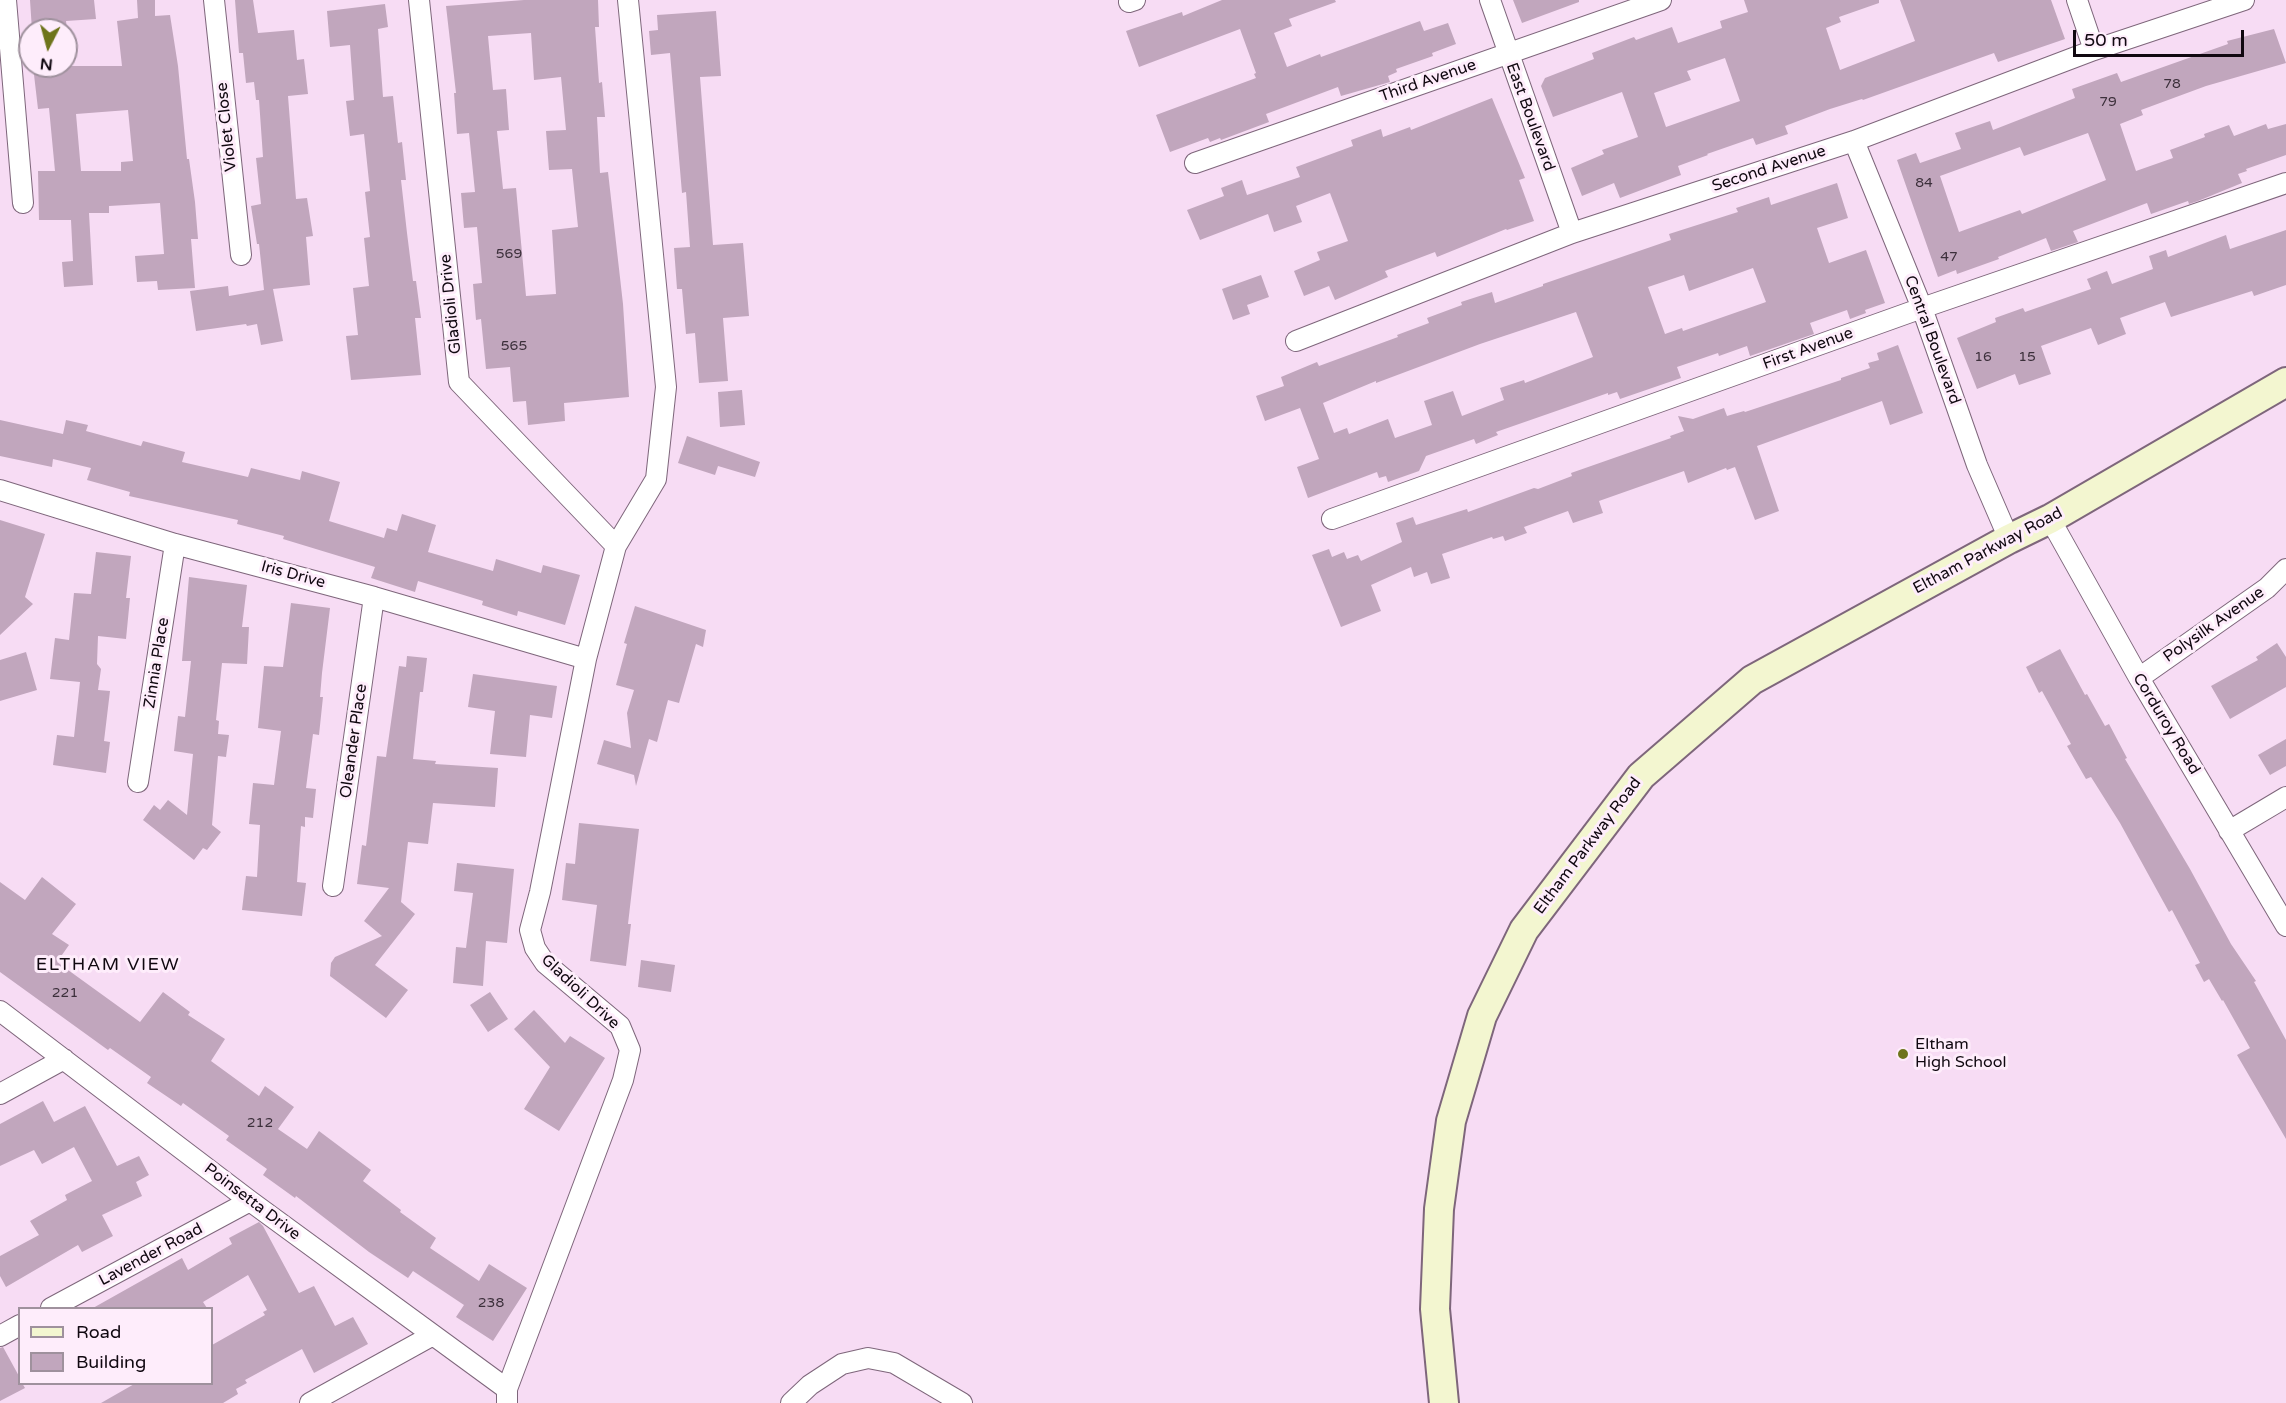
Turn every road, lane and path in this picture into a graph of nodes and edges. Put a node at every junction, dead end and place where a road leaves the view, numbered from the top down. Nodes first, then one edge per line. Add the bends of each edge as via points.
1 (6, 0) edge
2 (214, 0) edge
3 (419, 0) edge
4 (628, 0) edge
5 (1490, 0) edge
6 (1661, 0) edge
7 (2077, 0) edge
8 (2244, 0) edge
9 (2094, 51) junction
10 (1508, 53) junction
11 (1854, 141) junction
12 (1195, 163) dead end
13 (2286, 183) edge
14 (23, 203) dead end
15 (1572, 233) junction
16 (241, 255) dead end
17 (1922, 308) junction
18 (1296, 341) dead end
19 (2286, 382) edge
20 (0, 490) edge
21 (1332, 519) dead end
22 (2050, 519) junction
23 (2009, 539) junction
24 (175, 544) junction
25 (616, 546) junction
26 (2286, 569) edge
27 (374, 597) junction
28 (586, 659) junction
29 (2139, 678) junction
30 (138, 782) dead end
31 (2286, 797) edge
32 (2229, 831) junction
33 (333, 886) dead end
34 (2286, 926) edge
35 (0, 1011) edge
36 (64, 1059) junction
37 (0, 1094) edge
38 (250, 1201) junction
39 (53, 1307) edge
40 (18, 1326) edge
41 (433, 1335) junction
42 (0, 1336) edge
43 (507, 1396) edge
44 (310, 1403) edge
45 (791, 1403) edge
46 (962, 1403) edge
47 (1444, 1403) edge

1 - 14 street
2 - 16 street, Violet Close
3 - 25 street, Gladioli Drive via 459,382
4 - 25 street, Gladioli Drive via 666,387 656,479
5 - 10 street, East Boulevard
6 - 10 street, Third Avenue
7 - 9 street
8 - 9 street, Second Avenue
9 - 11 street, Second Avenue
10 - 12 street, Third Avenue
10 - 15 street, East Boulevard
11 - 15 street, Second Avenue
11 - 17 street, Central Boulevard
13 - 17 street, First Avenue
15 - 18 street, Second Avenue
17 - 21 street, First Avenue
17 - 23 street, Central Boulevard via 1977,465
19 - 22 street, Eltham Parkway Road
20 - 24 street, Iris Drive
22 - 23 street, Eltham Parkway Road
22 - 29 street, Corduroy Road
23 - 47 street, Eltham Parkway Road via 1752,680 1641,776 1524,930 1482,1016 1451,1121 1439,1209 1435,1309
24 - 27 street, Iris Drive
24 - 30 street, Zinnia Place
25 - 28 street, Gladioli Drive
26 - 29 street, Polysilk Avenue via 2267,588
27 - 28 street, Iris Drive
27 - 33 street, Oleander Place
28 - 43 street, Gladioli Drive via 530,930 545,963 620,1026 630,1050 623,1080
29 - 32 street, Corduroy Road
31 - 32 street
32 - 34 street, Corduroy Road
35 - 36 street, Poinsetta Drive
36 - 37 street
36 - 38 street, Poinsetta Drive
38 - 39 street, Lavender Road
38 - 41 street, Poinsetta Drive
40 - 42 street
41 - 43 street, Poinsetta Drive
41 - 44 street
45 - 46 street via 842,1364 868,1358 894,1363

